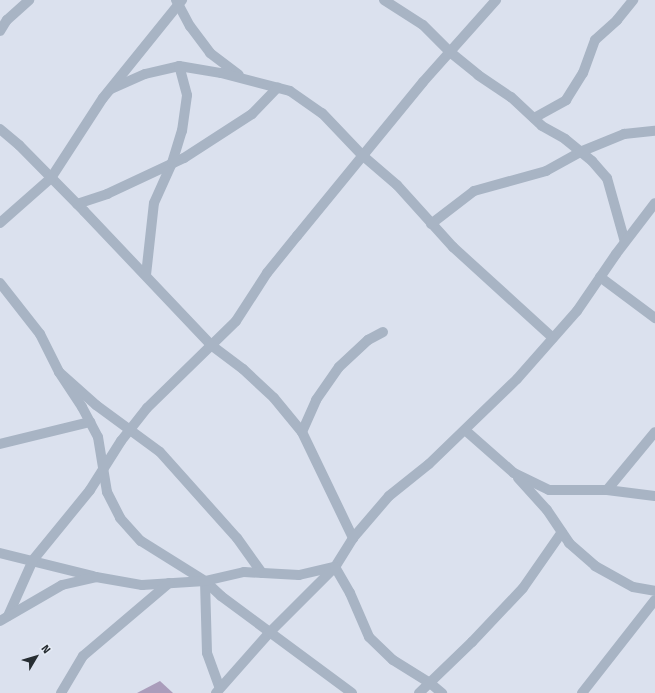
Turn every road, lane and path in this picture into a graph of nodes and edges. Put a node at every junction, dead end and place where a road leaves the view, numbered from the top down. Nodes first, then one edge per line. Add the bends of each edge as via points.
1 (28, 0) edge
2 (384, 0) edge
3 (496, 0) edge
4 (633, 0) edge
5 (179, 2) edge
6 (0, 31) edge
7 (450, 52) junction
8 (179, 66) junction
9 (244, 78) junction
10 (278, 88) junction
11 (111, 89) junction
12 (534, 118) junction
13 (0, 129) edge
14 (655, 131) edge
15 (580, 152) junction
16 (362, 155) junction
17 (172, 163) junction
18 (51, 178) junction
19 (655, 203) edge
20 (77, 204) junction
21 (0, 223) edge
22 (431, 224) junction
23 (626, 242) junction
24 (146, 275) junction
25 (600, 277) junction
26 (0, 283) edge
27 (655, 318) edge
28 (383, 332) dead end
29 (553, 338) junction
30 (211, 345) junction
31 (59, 372) junction
32 (90, 422) junction
33 (130, 429) junction
34 (464, 430) junction
35 (302, 432) junction
36 (655, 432) edge
37 (0, 444) edge
38 (104, 468) junction
39 (514, 473) junction
40 (607, 490) junction
41 (655, 496) edge
42 (562, 532) junction
43 (353, 538) junction
44 (0, 553) edge
45 (33, 560) junction
46 (335, 567) junction
47 (262, 573) junction
48 (96, 577) junction
49 (205, 581) junction
50 (169, 583) junction
51 (655, 592) edge
52 (655, 600) edge
53 (4, 619) edge
54 (270, 632) junction
55 (430, 683) junction
56 (218, 690) edge
57 (61, 693) edge
58 (352, 693) edge
59 (419, 693) edge
60 (442, 693) edge
61 (582, 693) edge

1 - 6 street via 7,20
2 - 7 street via 423,25
3 - 7 street
4 - 12 street via 617,20 594,40 583,72 566,100
5 - 9 street via 190,26 210,53
5 - 11 street
7 - 12 street via 511,97
7 - 16 street
8 - 9 street
8 - 11 street via 145,74
8 - 17 street via 187,95 182,131
9 - 10 street
10 - 16 street via 290,91 322,113
10 - 17 street via 252,114
11 - 18 street
12 - 15 street
13 - 18 street
14 - 15 street via 624,134
15 - 22 street via 546,171 474,191
15 - 23 street via 607,178
16 - 22 street via 397,185
16 - 30 street via 267,272 236,321
17 - 20 street via 107,194
17 - 24 street via 154,202
18 - 20 street
18 - 21 street
19 - 23 street
20 - 24 street
22 - 29 street via 478,271
23 - 25 street
24 - 30 street
25 - 27 street
25 - 29 street via 577,311
26 - 31 street via 40,334
28 - 35 street via 368,340 339,367 316,400
29 - 34 street via 517,379
30 - 33 street via 147,408
30 - 35 street via 243,369 274,398
31 - 32 street
31 - 33 street via 96,405
32 - 37 street
32 - 38 street via 98,437
33 - 38 street
33 - 47 street via 160,452 237,538
34 - 39 street
34 - 43 street via 429,464 389,496
35 - 43 street
36 - 40 street
38 - 45 street via 90,490
38 - 49 street via 107,492 120,518 141,541
39 - 40 street via 549,490
39 - 42 street via 547,510
40 - 41 street
42 - 51 street via 569,544 595,566 633,587
42 - 55 street via 524,588
43 - 46 street
44 - 45 street
45 - 48 street
45 - 53 street
46 - 47 street via 299,575
46 - 54 street
46 - 55 street via 350,593 369,638 393,660
47 - 49 street via 244,572
48 - 50 street via 142,585
48 - 53 street via 62,585
49 - 50 street
49 - 54 street
49 - 56 street via 208,653
50 - 57 street via 83,656
52 - 61 street
54 - 56 street
54 - 58 street
55 - 59 street
55 - 60 street

